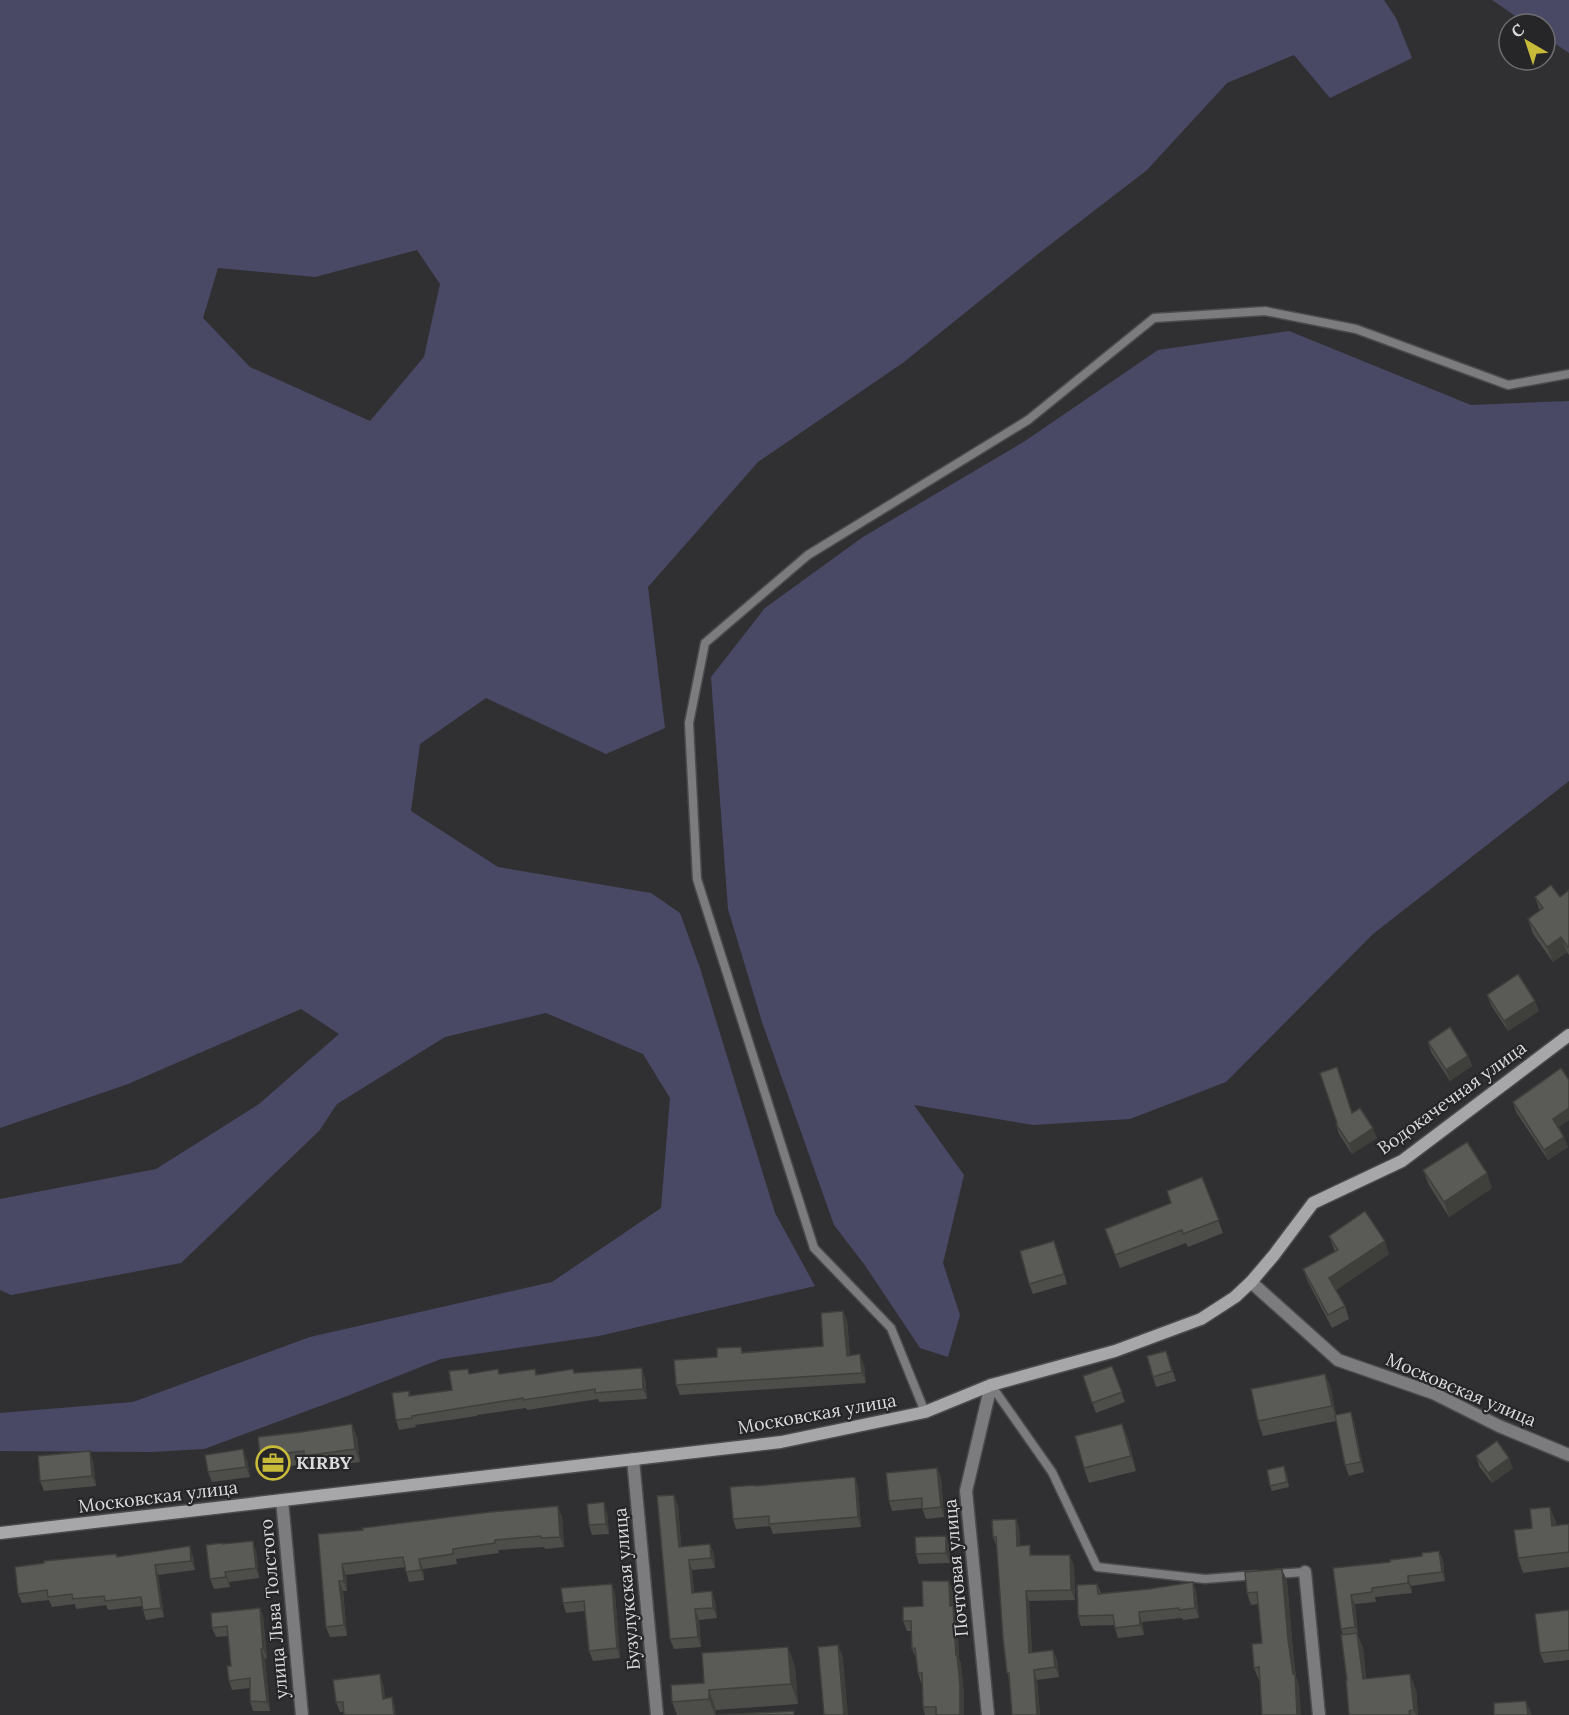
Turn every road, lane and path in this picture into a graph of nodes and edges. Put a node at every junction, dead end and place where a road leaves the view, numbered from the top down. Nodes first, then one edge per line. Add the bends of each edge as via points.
1 (1569, 374) edge
2 (1569, 1035) edge
3 (1251, 1282) junction
4 (991, 1385) junction
5 (925, 1412) junction
6 (1569, 1455) edge
7 (633, 1459) junction
8 (282, 1500) junction
9 (0, 1533) edge
10 (1305, 1572) joint
11 (302, 1715) edge
12 (657, 1715) edge
13 (988, 1715) edge
14 (1319, 1715) edge

1 - 5 lane via 1508,385 1356,329 1265,311 1154,318 1028,420 808,555 705,643 689,723 697,879 814,1248 891,1328
2 - 3 street, Водокачечная улица via 1401,1161 1313,1203
3 - 4 street, Московская улица via 1201,1319 1115,1351
3 - 6 street, Московская улица via 1338,1360 1433,1393
4 - 5 street, Московская улица
4 - 10 lane via 1052,1472 1097,1567 1205,1579
4 - 13 street, Почтовая улица via 966,1491
5 - 7 street, Московская улица via 781,1442
7 - 8 street, Московская улица
7 - 12 street, Бузулукская улица
8 - 9 street, Московская улица
8 - 11 street, улица Льва Толстого
10 - 14 street

